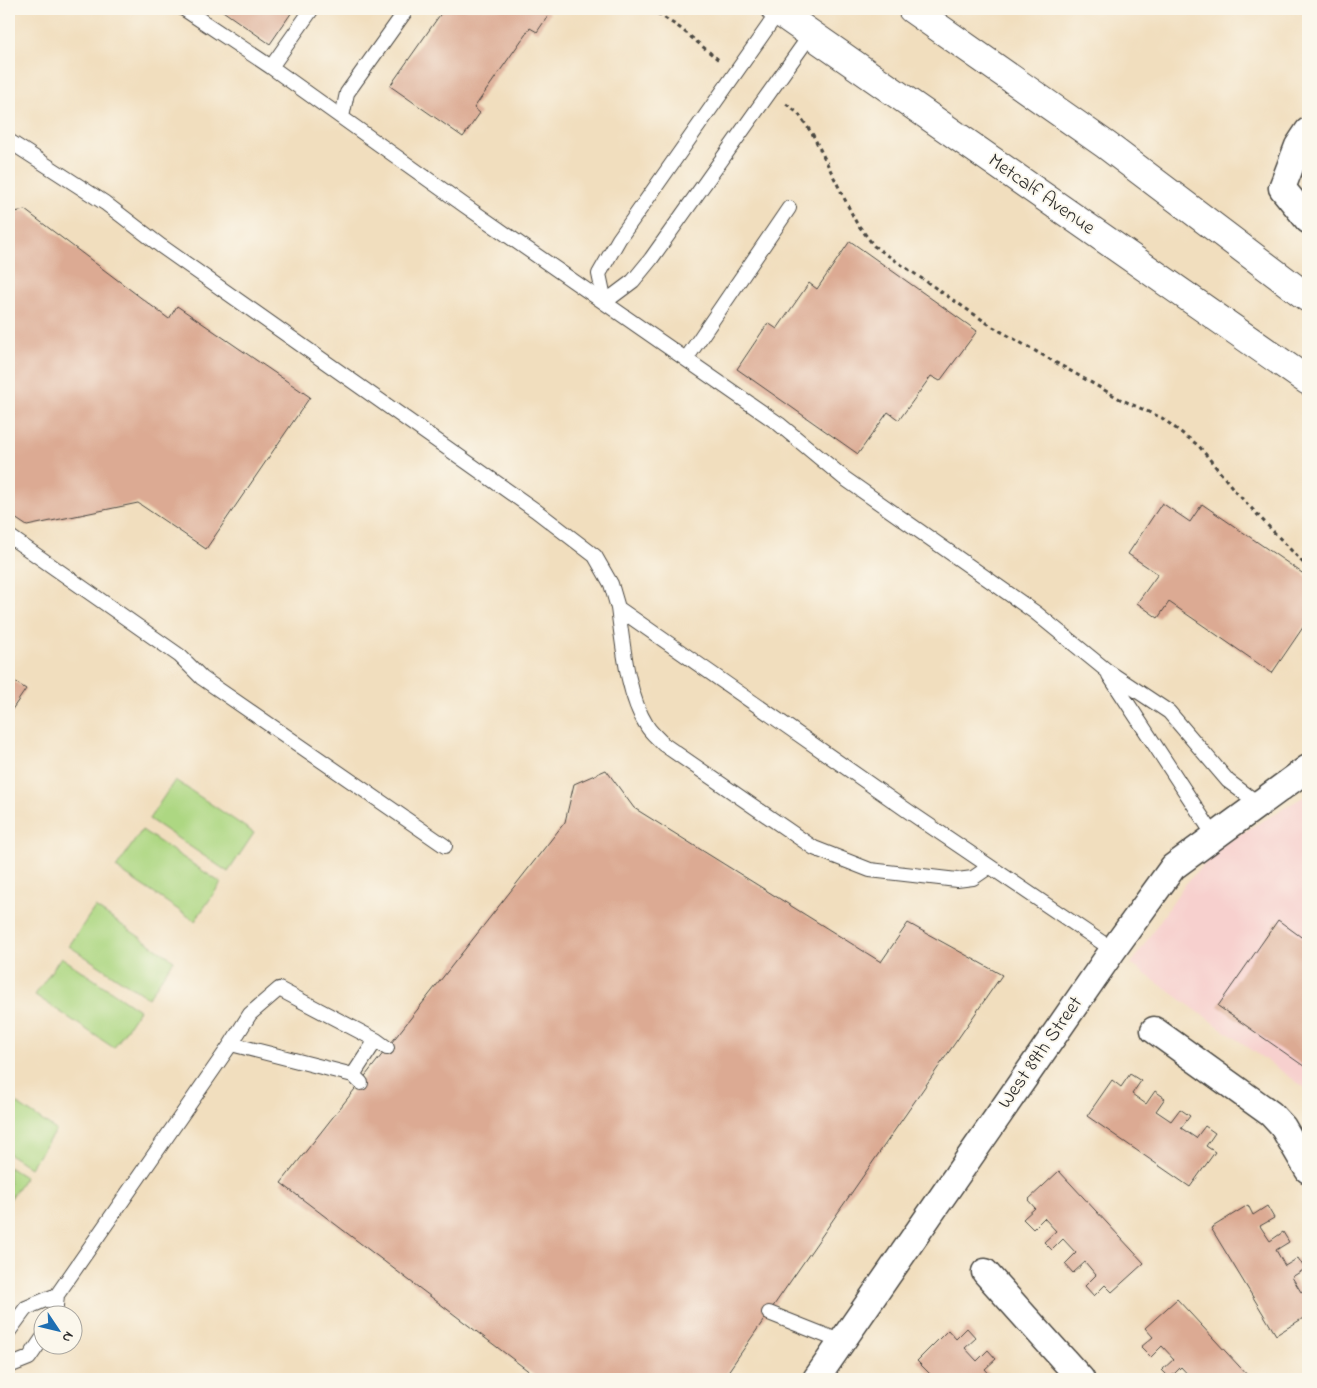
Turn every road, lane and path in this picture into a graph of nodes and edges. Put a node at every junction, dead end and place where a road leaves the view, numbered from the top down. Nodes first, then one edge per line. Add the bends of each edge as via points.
1 (184, 9) edge
2 (312, 9) edge
3 (407, 9) edge
4 (651, 9) edge
5 (912, 9) edge
6 (777, 10) edge
7 (811, 34) junction
8 (271, 67) junction
9 (736, 72) junction
10 (769, 92) junction
11 (342, 117) junction
12 (1308, 131) edge
13 (9, 141) edge
14 (789, 208) dead end
15 (1308, 220) edge
16 (1308, 298) edge
17 (605, 302) junction
18 (686, 359) junction
19 (1308, 381) edge
20 (9, 536) edge
21 (1308, 568) edge
22 (618, 608) junction
23 (1106, 670) junction
24 (1308, 768) edge
25 (1259, 804) junction
26 (1215, 837) junction
27 (444, 846) dead end
28 (989, 867) junction
29 (1113, 950) junction
30 (1154, 1030) dead end
31 (231, 1044) junction
32 (1308, 1170) edge
33 (985, 1272) dead end
34 (57, 1295) junction
35 (56, 1306) edge
36 (768, 1313) dead end
37 (9, 1332) edge
38 (842, 1342) junction
39 (32, 1354) edge
40 (9, 1366) edge
41 (816, 1379) edge
42 (1080, 1379) edge

1 - 8 lane
2 - 8 lane
3 - 11 lane via 347,93
4 - 9 path
5 - 16 main road via 1106,145
6 - 7 main road, Metcalf Avenue
6 - 9 lane
7 - 10 lane
7 - 19 main road, Metcalf Avenue
8 - 11 lane
9 - 17 lane via 619,240 599,274
10 - 17 lane via 651,259 633,281
10 - 21 path via 798,113 813,135 856,222 874,246 993,328 1120,399 1162,418 1199,446 1235,491
11 - 17 lane
12 - 15 street via 1298,146 1282,188
13 - 22 lane via 105,203 596,556 611,584
14 - 18 lane
17 - 18 lane
18 - 23 lane via 779,424 844,478 1036,612
20 - 27 lane via 180,656 202,678
22 - 28 lane
22 - 28 lane via 624,653 636,701 647,727 671,749 814,848 870,870 957,880 973,878
23 - 25 lane via 1169,712 1228,781
23 - 26 lane
24 - 25 street, West 89th Street
25 - 26 street, West 89th Street
26 - 29 street, West 89th Street via 1173,867
28 - 29 lane
29 - 38 street, West 89th Street
30 - 32 street via 1270,1114 1283,1127
31 - 31 lane via 250,1014 279,989 382,1044 357,1079
31 - 34 lane
33 - 42 street
34 - 35 lane
34 - 37 lane via 26,1308
36 - 38 lane
38 - 41 street, West 89th Street
39 - 40 lane

